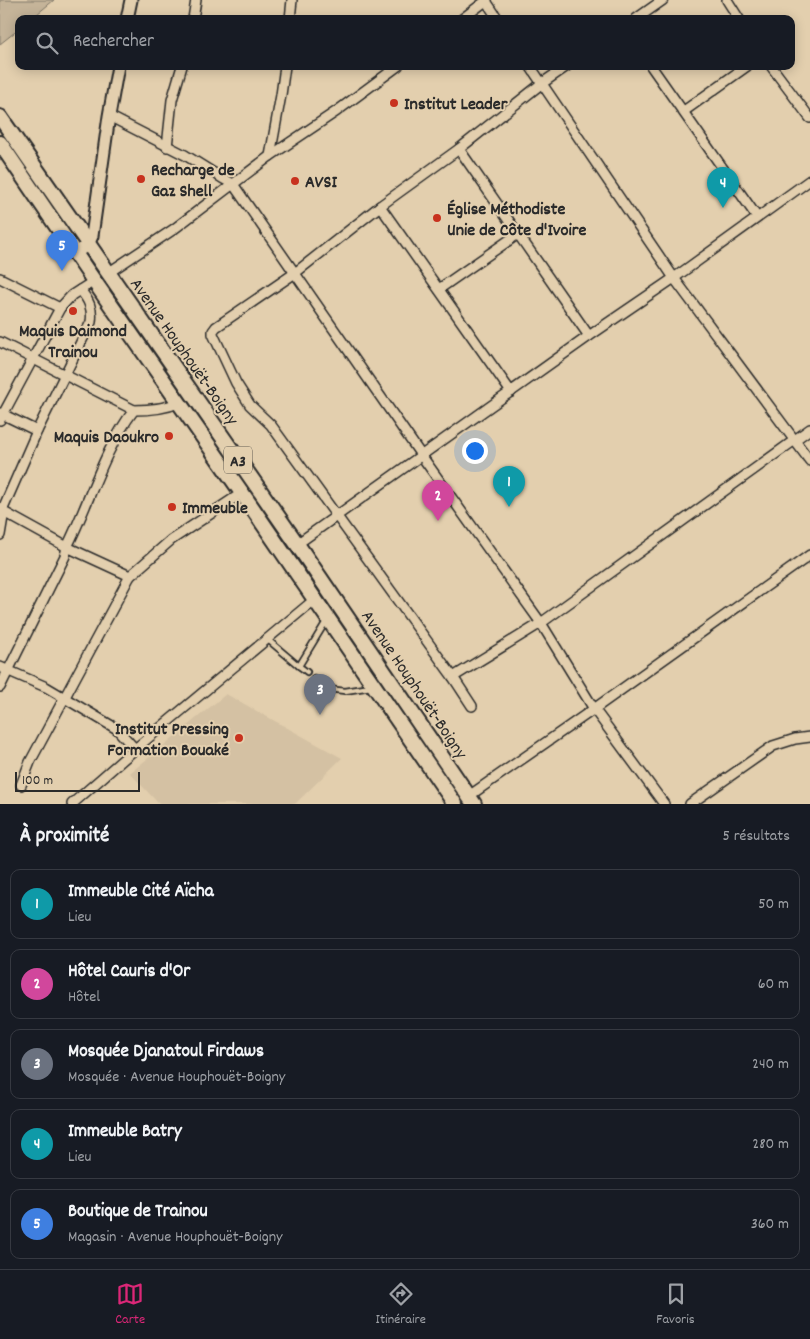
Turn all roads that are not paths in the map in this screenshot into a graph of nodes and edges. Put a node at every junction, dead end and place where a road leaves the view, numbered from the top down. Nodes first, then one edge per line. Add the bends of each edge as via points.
1 (131, 0) edge
2 (196, 0) edge
3 (292, 0) edge
4 (486, 0) edge
5 (663, 0) edge
6 (727, 0) edge
7 (128, 15) edge
8 (194, 15) edge
9 (290, 15) edge
10 (467, 15) edge
11 (495, 15) edge
12 (642, 15) edge
13 (736, 15) edge
14 (117, 70) edge
15 (181, 70) edge
16 (284, 70) edge
17 (393, 70) edge
18 (532, 70) edge
19 (561, 70) edge
20 (654, 70) edge
21 (742, 70) edge
22 (774, 70) edge
23 (541, 84) junction
24 (684, 112) junction
25 (109, 116) junction
26 (0, 117) edge
27 (810, 118) edge
28 (0, 143) edge
29 (167, 147) junction
30 (459, 149) junction
31 (270, 156) junction
32 (810, 180) edge
33 (233, 184) junction
34 (380, 206) junction
35 (757, 217) junction
36 (518, 234) junction
37 (88, 245) junction
38 (75, 253) junction
39 (108, 273) junction
40 (295, 273) junction
41 (0, 278) edge
42 (674, 278) junction
43 (94, 281) junction
44 (439, 289) junction
45 (80, 290) junction
46 (60, 308) junction
47 (589, 336) junction
48 (0, 342) edge
49 (32, 358) junction
50 (64, 374) junction
51 (510, 392) junction
52 (178, 403) junction
53 (134, 410) junction
54 (1, 416) edge
55 (810, 430) edge
56 (37, 431) junction
57 (794, 440) junction
58 (421, 455) junction
59 (810, 461) edge
60 (242, 493) junction
61 (1, 510) edge
62 (337, 516) junction
63 (0, 535) edge
64 (297, 544) junction
65 (67, 547) junction
66 (810, 555) edge
67 (130, 576) junction
68 (314, 600) junction
69 (327, 619) junction
70 (541, 623) junction
71 (267, 639) junction
72 (299, 666) junction
73 (4, 669) edge
74 (307, 672) dead end
75 (453, 677) junction
76 (314, 678) dead end
77 (0, 687) edge
78 (375, 687) junction
79 (65, 698) junction
80 (472, 706) dead end
81 (594, 709) junction
82 (810, 737) edge
83 (135, 748) junction
84 (21, 785) dead end
85 (471, 800) edge
86 (72, 804) edge
87 (455, 804) edge
88 (664, 804) edge
89 (690, 804) edge

1 - 7 main road
2 - 8 street
3 - 9 street
4 - 10 street
4 - 11 street
5 - 12 street
6 - 13 street
14 - 25 main road
15 - 29 street via 172,100
16 - 31 street
17 - 31 street
18 - 23 street
19 - 23 street
20 - 24 street
21 - 24 street
22 - 27 street
23 - 30 street
23 - 42 street
24 - 35 street
25 - 29 street
25 - 37 main road via 92,236
26 - 37 highway, Avenue Houphouët-Boigny / A3
28 - 38 highway, Avenue Houphouët-Boigny / A3
29 - 33 street
30 - 34 street
30 - 36 street
31 - 33 street
32 - 35 street
33 - 39 street
33 - 40 street
34 - 40 street
34 - 44 street
35 - 42 street
36 - 44 street
36 - 47 street
37 - 38 main road
37 - 39 highway, Avenue Houphouët-Boigny / A3
38 - 43 highway, Avenue Houphouët-Boigny / A3
39 - 64 highway, Avenue Houphouët-Boigny / A3
40 - 58 street
40 - 62 street via 216,327 213,334 250,405 271,425
41 - 46 street
42 - 47 street
42 - 57 street
43 - 45 street
43 - 52 highway, Avenue Houphouët-Boigny / A3
44 - 51 street
45 - 46 street
45 - 50 street via 90,305 91,322
46 - 49 street
47 - 51 street
48 - 49 street
49 - 50 street
49 - 54 street
50 - 53 street
50 - 56 street
51 - 58 street
52 - 53 street via 158,409
52 - 60 highway, Avenue Houphouët-Boigny / A3
53 - 65 street via 105,460
54 - 56 street
55 - 57 street
56 - 61 street
57 - 59 street
57 - 70 street
58 - 62 street
58 - 70 street
60 - 67 street via 171,540
60 - 68 highway, Avenue Houphouët-Boigny / A3
61 - 63 street via 4,517
61 - 65 street
62 - 64 street
62 - 75 street
64 - 85 highway, Avenue Houphouët-Boigny / A3
65 - 67 street
65 - 73 street
66 - 81 street
67 - 79 street
68 - 69 highway, Avenue Houphouët-Boigny / A3
68 - 71 street
69 - 72 lane
69 - 78 highway, Avenue Houphouët-Boigny / A3
70 - 75 street
70 - 81 street
71 - 72 lane
71 - 83 street
72 - 74 lane
73 - 77 street
73 - 79 street via 46,686
75 - 80 street
76 - 78 lane via 328,689 345,691
78 - 87 highway, Avenue Houphouët-Boigny / A3
79 - 83 street via 117,729
79 - 84 street
81 - 85 street
81 - 88 street
82 - 89 street via 795,738 773,746
83 - 86 street

